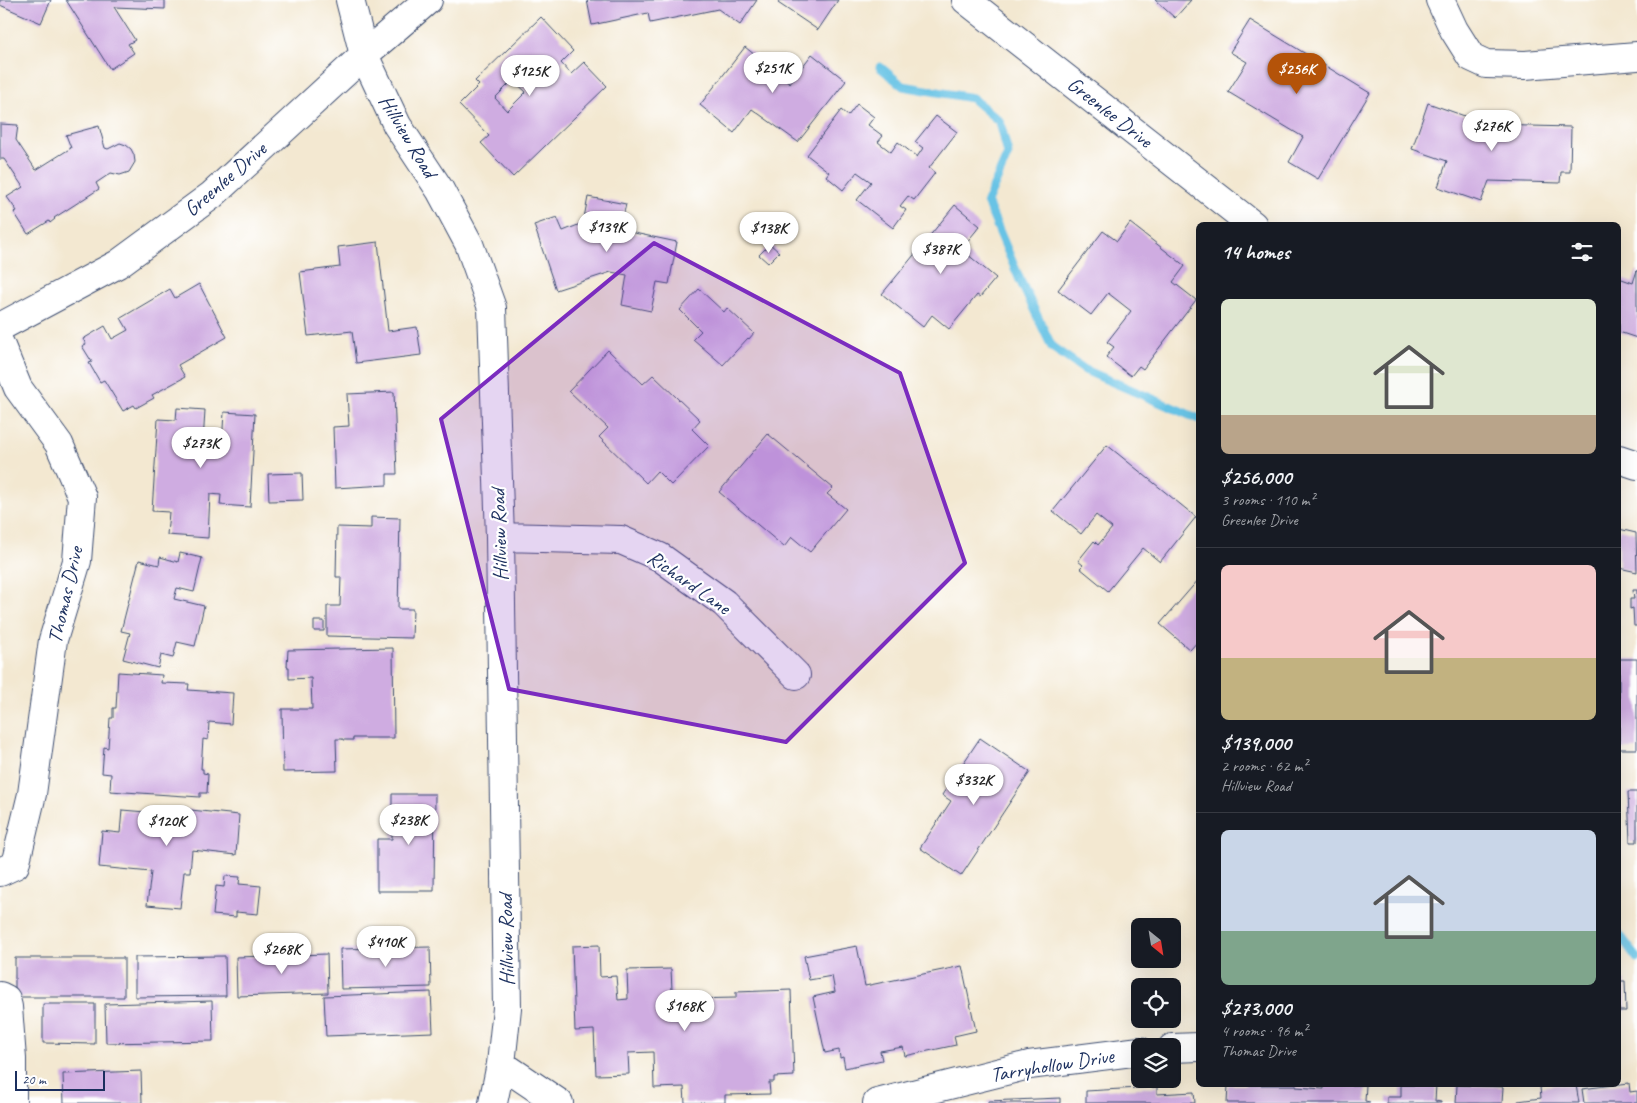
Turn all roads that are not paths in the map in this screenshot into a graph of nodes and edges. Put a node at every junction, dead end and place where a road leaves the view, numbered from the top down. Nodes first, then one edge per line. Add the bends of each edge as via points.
1 (350, 0) edge
2 (428, 0) edge
3 (966, 0) edge
4 (1440, 0) edge
5 (364, 55) junction
6 (1637, 56) edge
7 (1249, 222) edge
8 (0, 327) edge
9 (0, 344) edge
10 (1621, 460) edge
11 (1637, 465) edge
12 (500, 537) junction
13 (796, 675) dead end
14 (8, 869) edge
15 (0, 996) edge
16 (1196, 1047) edge
17 (1181, 1048) edge
18 (1131, 1052) edge
19 (6, 1059) edge
20 (501, 1064) junction
21 (12, 1103) edge
22 (493, 1103) edge
23 (559, 1103) edge
24 (878, 1103) edge

1 - 5 street, Hillview Road
2 - 5 street, Greenlee Drive
3 - 7 street, Greenlee Drive
4 - 6 street via 1471,57 1486,64 1525,65
5 - 8 street, Greenlee Drive via 212,195 118,264
5 - 12 street, Hillview Road via 397,125 440,190 469,244 492,308
9 - 14 street, Thomas Drive via 18,388 59,444 82,497 77,561 53,640 32,794
10 - 11 street
12 - 13 street, Richard Lane via 621,540 660,557 724,603
12 - 20 street, Hillview Road via 507,1008
15 - 19 street via 6,999 8,1007
16 - 17 street
18 - 24 street, Tarryhollow Drive via 1029,1065
19 - 21 street
20 - 22 street, Hillview Road
20 - 23 street

